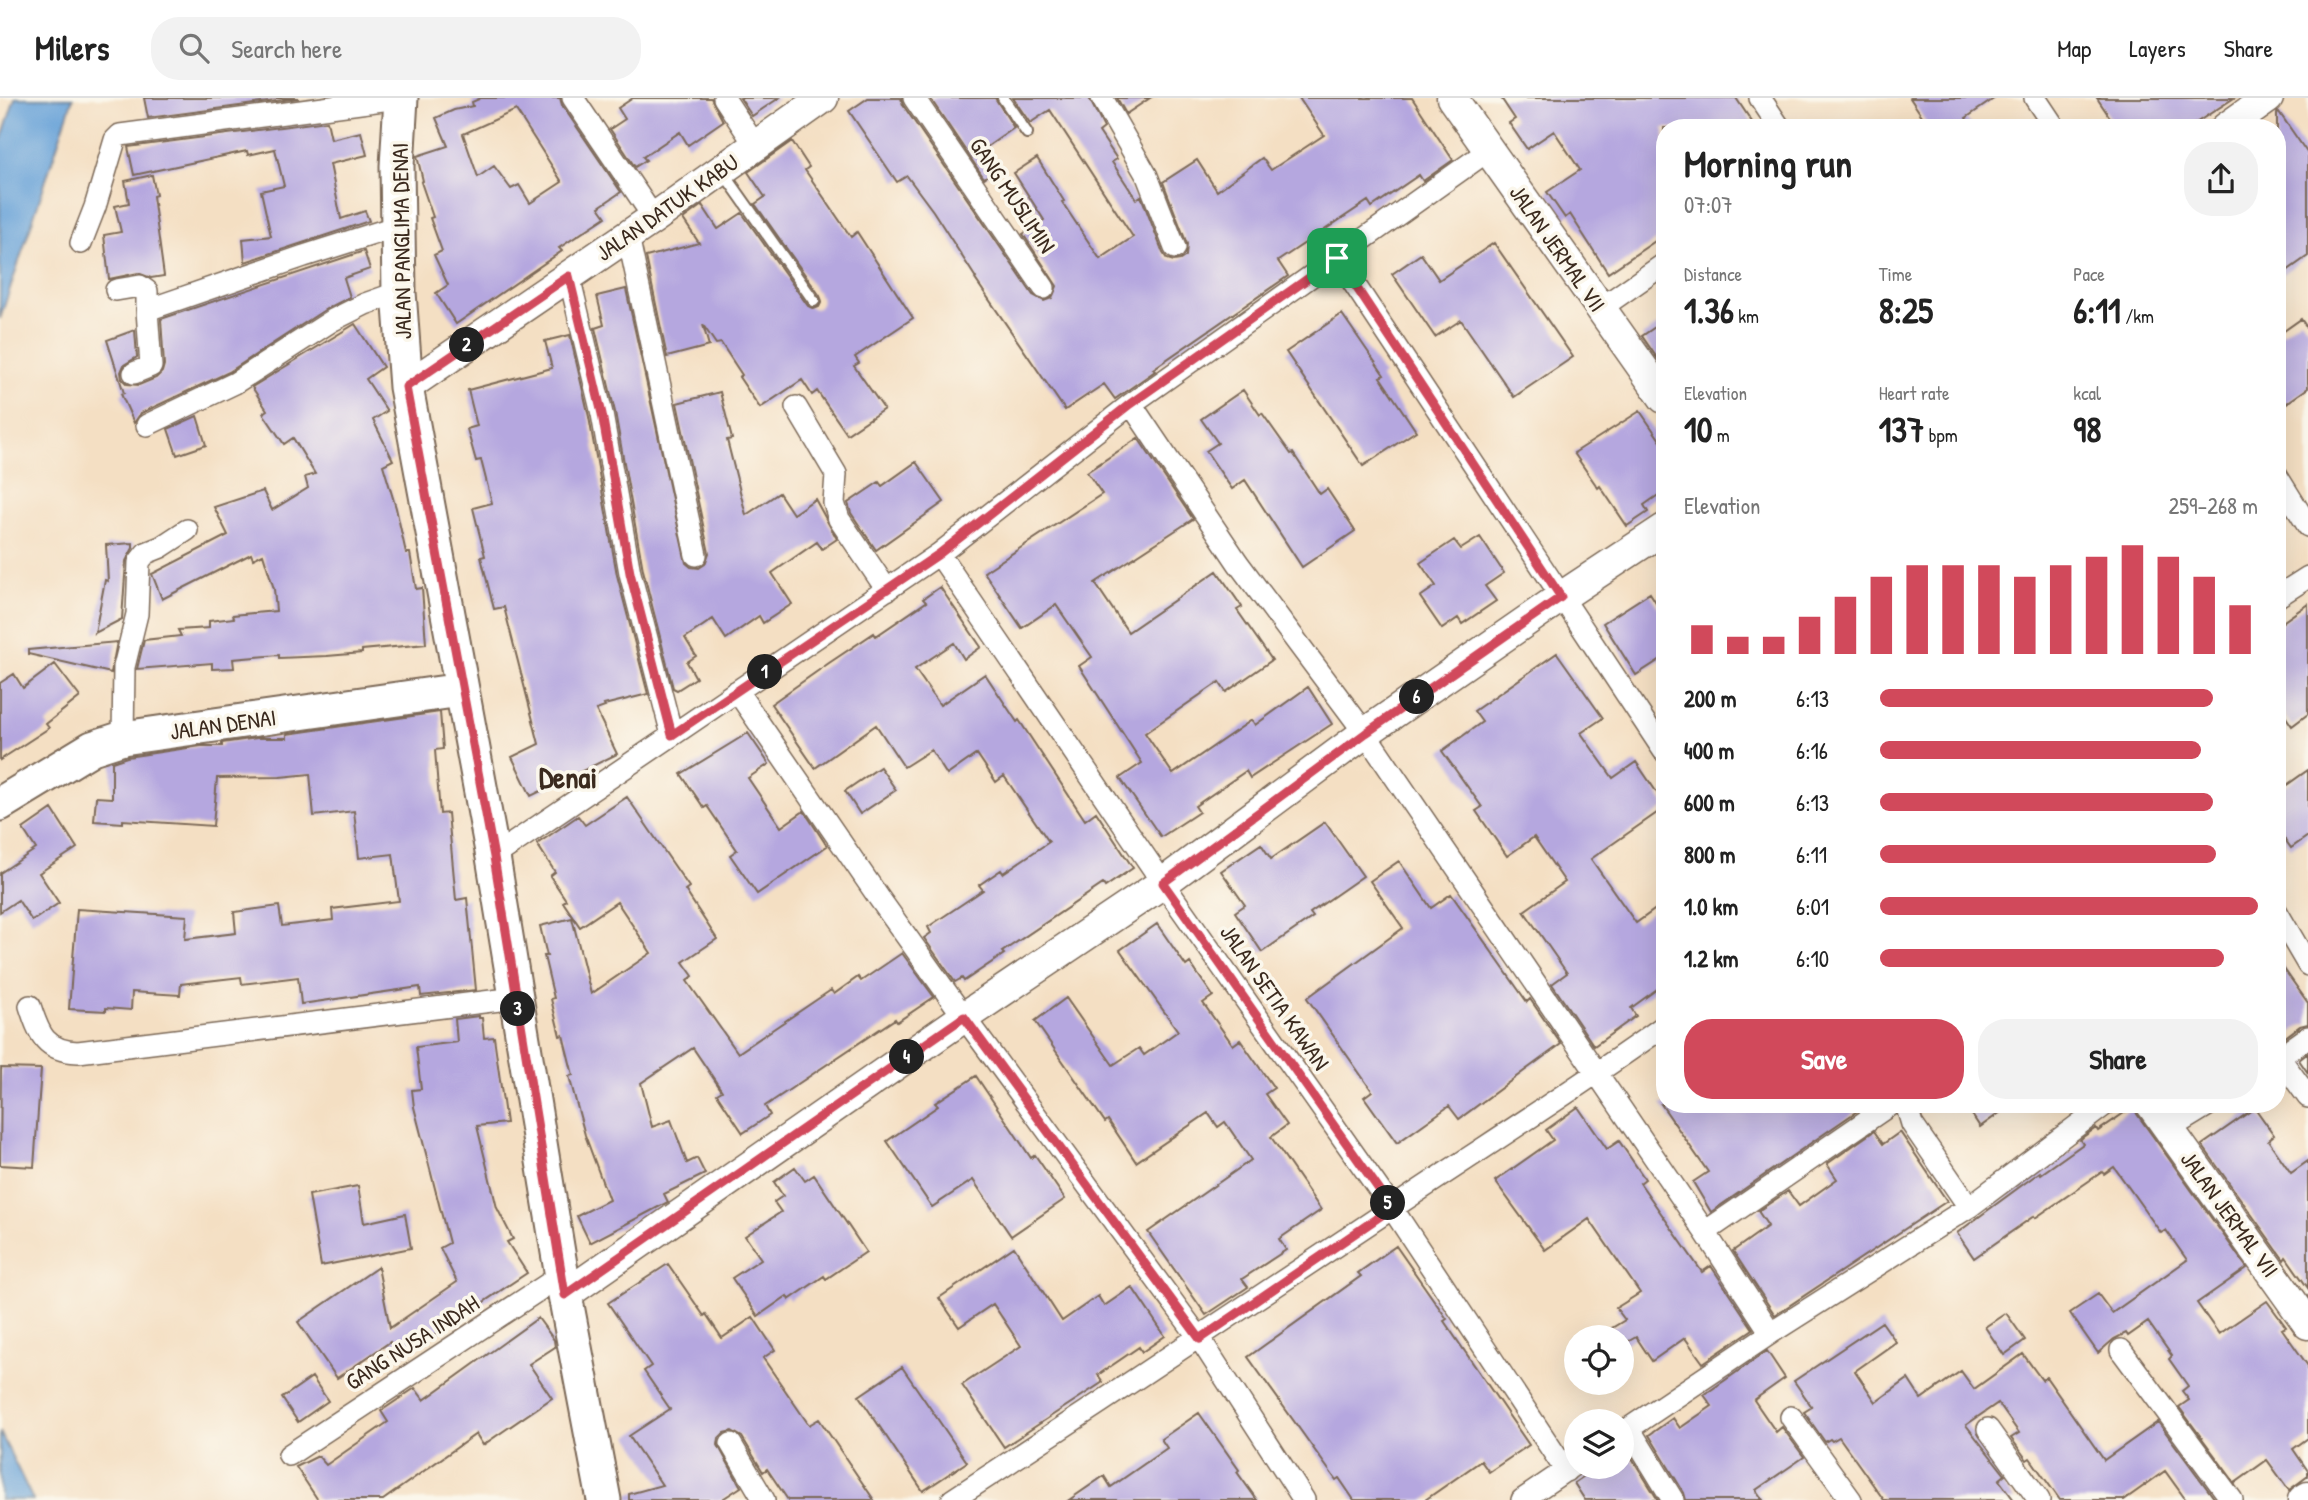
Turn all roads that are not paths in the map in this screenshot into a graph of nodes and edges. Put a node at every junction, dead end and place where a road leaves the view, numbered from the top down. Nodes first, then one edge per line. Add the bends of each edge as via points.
1 (399, 98) edge
2 (573, 98) edge
3 (724, 98) edge
4 (823, 98) edge
5 (914, 98) edge
6 (1003, 98) edge
7 (1102, 98) edge
8 (1452, 98) edge
9 (1760, 98) edge
10 (2035, 98) edge
11 (2268, 98) edge
12 (1774, 119) edge
13 (2049, 119) edge
14 (2239, 119) edge
15 (1027, 133) dead end
16 (755, 145) junction
17 (1489, 150) junction
18 (721, 170) junction
19 (654, 218) junction
20 (398, 226) junction
21 (628, 236) junction
22 (81, 243) dead end
23 (1175, 248) dead end
24 (1337, 258) junction
25 (1656, 270) edge
26 (569, 276) junction
27 (1044, 288) dead end
28 (116, 290) dead end
29 (399, 292) junction
30 (814, 301) dead end
31 (1601, 308) junction
32 (147, 310) junction
33 (134, 373) dead end
34 (406, 387) junction
35 (1656, 387) edge
36 (1130, 404) junction
37 (796, 407) dead end
38 (147, 425) dead end
39 (2286, 491) edge
40 (2308, 526) edge
41 (187, 530) dead end
42 (1656, 534) edge
43 (939, 554) junction
44 (696, 555) dead end
45 (2308, 577) edge
46 (887, 590) junction
47 (2286, 591) edge
48 (1561, 597) junction
49 (461, 690) junction
50 (737, 691) junction
51 (1366, 733) junction
52 (672, 735) junction
53 (124, 738) junction
54 (1656, 739) edge
55 (0, 804) edge
56 (494, 857) junction
57 (1163, 883) junction
58 (2286, 927) edge
59 (2308, 965) edge
60 (516, 998) junction
61 (30, 1006) dead end
62 (964, 1017) junction
63 (1656, 1032) edge
64 (2308, 1037) edge
65 (2286, 1052) edge
66 (2286, 1068) edge
67 (1598, 1074) junction
68 (2308, 1097) edge
69 (1878, 1113) edge
70 (1909, 1113) edge
71 (2094, 1113) edge
72 (2157, 1113) edge
73 (2195, 1113) edge
74 (2169, 1129) junction
75 (1969, 1207) junction
76 (1392, 1208) junction
77 (1705, 1232) junction
78 (564, 1285) junction
79 (2308, 1324) edge
80 (1771, 1333) junction
81 (1200, 1339) junction
82 (2121, 1350) dead end
83 (1791, 1417) dead end
84 (1634, 1426) edge
85 (1988, 1429) dead end
86 (1634, 1443) edge
87 (732, 1444) dead end
88 (289, 1455) dead end
89 (1564, 1457) edge
90 (1564, 1472) edge
91 (2308, 1497) edge
92 (604, 1500) edge
93 (764, 1500) edge
94 (952, 1500) edge
95 (1304, 1500) edge
96 (1522, 1500) edge
97 (1673, 1500) edge
98 (1851, 1500) edge
99 (2039, 1500) edge
100 (2232, 1500) edge
101 (2303, 1500) edge

1 - 20 main road, JALAN PANGLIMA DENAI
1 - 22 street via 120,135
2 - 19 street
3 - 16 street
4 - 16 street, JALAN DATUK KABU
5 - 27 street, GANG MUSLIMIN
6 - 15 lane
7 - 23 street via 1147,176
8 - 17 street, JALAN JERMAL VII
9 - 12 street
10 - 13 street
11 - 14 street
16 - 18 street, JALAN DATUK KABU
17 - 24 street
17 - 31 street, JALAN JERMAL VII
18 - 19 street, JALAN DATUK KABU
18 - 30 lane
19 - 21 street, JALAN DATUK KABU
20 - 29 main road, JALAN PANGLIMA DENAI
20 - 32 street
21 - 26 street, JALAN DATUK KABU
21 - 44 street
24 - 36 street
24 - 48 street
25 - 31 street
26 - 34 street, JALAN DATUK KABU
26 - 52 street via 602,414 630,573
28 - 32 street via 144,288
29 - 34 main road, JALAN PANGLIMA DENAI
29 - 38 street via 333,320 235,383
31 - 35 street, JALAN JERMAL VII
32 - 33 street via 151,366
34 - 49 main road, JALAN PANGLIMA DENAI
36 - 43 street
36 - 51 street via 1238,563
37 - 46 street via 836,474 834,503 839,519
39 - 40 street
41 - 53 street via 146,553 139,562 137,614 124,667
42 - 48 street
43 - 46 street
43 - 57 street, JALAN SETIA KAWAN
45 - 47 street
46 - 50 street
48 - 51 street
48 - 54 street
49 - 53 main road, JALAN DENAI
49 - 56 main road, JALAN PANGLIMA DENAI
50 - 52 street
50 - 62 street
51 - 57 street
51 - 67 street
52 - 56 street
53 - 55 main road, JALAN DENAI via 92,748
56 - 60 main road, JALAN PANGLIMA DENAI
57 - 62 street
57 - 76 street, JALAN SETIA KAWAN
58 - 59 street
60 - 61 street via 78,1052 49,1045 37,1031
60 - 78 main road, JALAN PANGLIMA DENAI
62 - 78 street
62 - 81 street
63 - 67 street
64 - 65 street
66 - 68 street
67 - 76 street
67 - 77 street
69 - 77 street
70 - 75 street
71 - 75 street
72 - 74 street, JALAN JERMAL VII
73 - 74 street
74 - 79 street, JALAN JERMAL VII
75 - 80 street
76 - 81 street
76 - 89 street, JALAN SETIA KAWAN
77 - 80 street
78 - 88 street, GANG NUSA INDAH
78 - 92 main road, JALAN PANGLIMA DENAI
80 - 84 street
81 - 94 street
81 - 95 street
82 - 100 street
83 - 98 street
85 - 99 street
86 - 97 street
87 - 93 street
90 - 96 street
91 - 101 street

